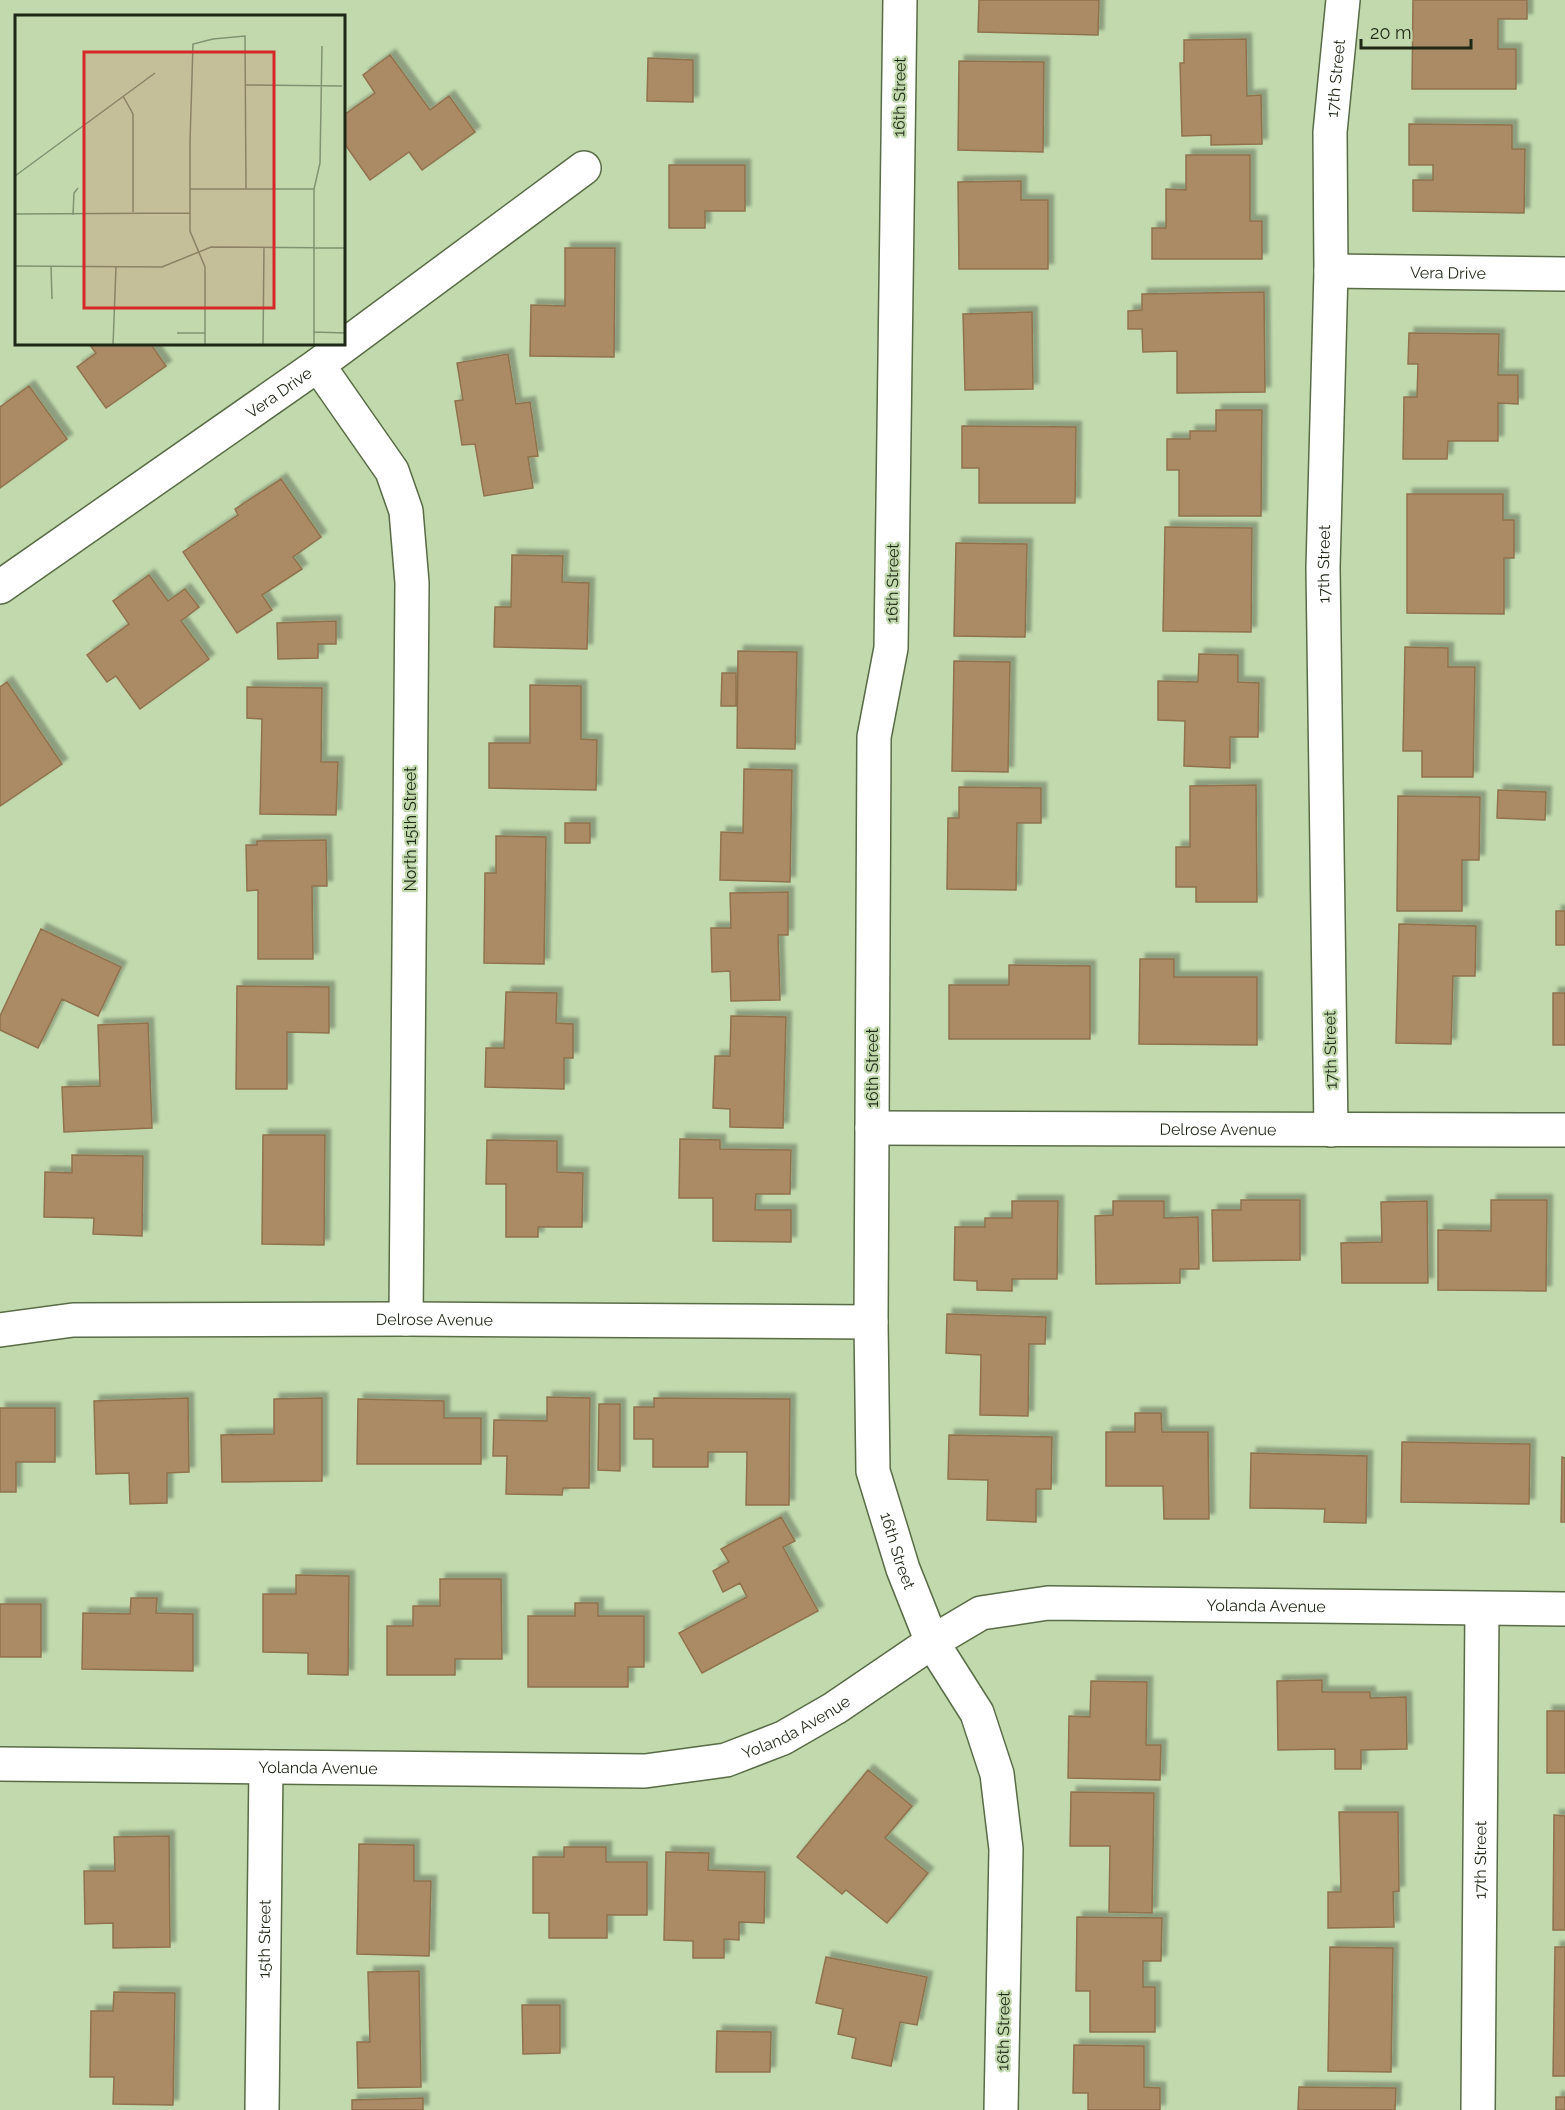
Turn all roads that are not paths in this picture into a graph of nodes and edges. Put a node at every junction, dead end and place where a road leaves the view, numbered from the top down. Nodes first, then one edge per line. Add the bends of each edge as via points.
1 (900, 0) edge
2 (1343, 0) edge
3 (584, 168) dead end
4 (1331, 271) junction
5 (1565, 274) edge
6 (318, 365) junction
7 (0, 587) edge
8 (872, 1128) junction
9 (1331, 1130) junction
10 (1565, 1130) edge
11 (406, 1319) junction
12 (871, 1322) junction
13 (0, 1330) edge
14 (1482, 1609) junction
15 (1565, 1609) edge
16 (932, 1642) junction
17 (0, 1764) edge
18 (266, 1767) junction
19 (262, 2110) edge
20 (1001, 2110) edge
21 (1478, 2110) edge

1 - 8 street, 16th Street via 891,648 874,737
2 - 4 street, 17th Street via 1330,132
3 - 6 street, Vera Drive
4 - 5 street, Vera Drive
4 - 9 street, 17th Street via 1323,567
6 - 7 street, Vera Drive
6 - 11 street, North 15th Street via 392,471 406,511 412,594
8 - 9 street, Delrose Avenue
8 - 12 street, 16th Street
9 - 10 street, Delrose Avenue
11 - 12 street, Delrose Avenue
11 - 13 street, Delrose Avenue via 73,1320
12 - 16 street, 16th Street via 873,1471 903,1569
14 - 15 street, Yolanda Avenue
14 - 16 street, Yolanda Avenue via 1048,1603 981,1614
14 - 21 street, 17th Street
16 - 18 street, Yolanda Avenue via 783,1738 726,1760 645,1771
16 - 20 street, 16th Street via 977,1713 997,1774 1006,1849
17 - 18 street, Yolanda Avenue
18 - 19 street, 15th Street

